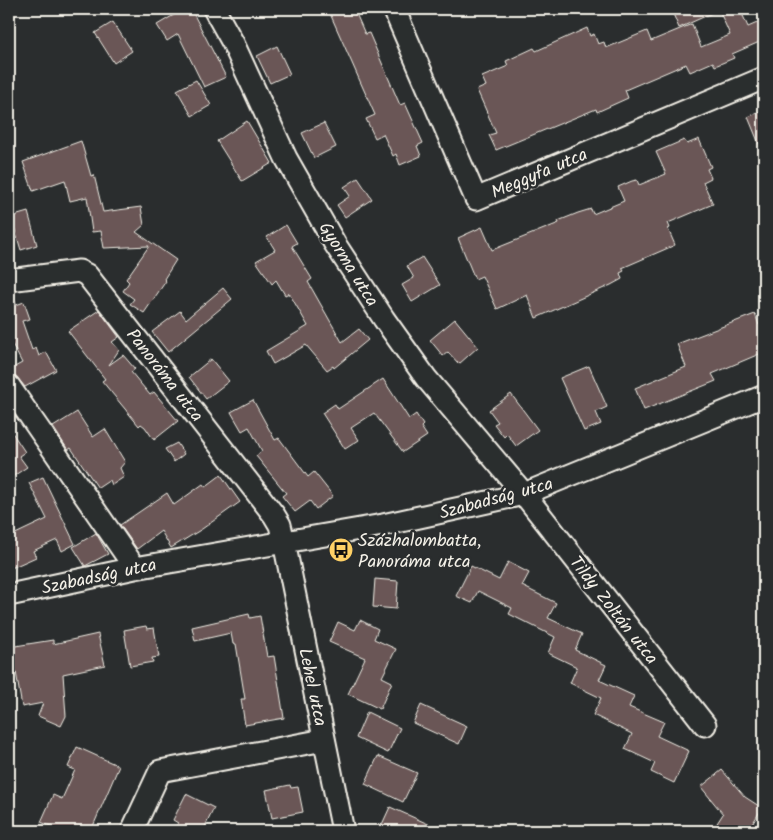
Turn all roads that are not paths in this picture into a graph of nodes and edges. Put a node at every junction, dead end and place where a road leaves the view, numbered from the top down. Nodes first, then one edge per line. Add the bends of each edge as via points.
1 (214, 9) edge
2 (394, 9) edge
3 (764, 78) edge
4 (9, 280) edge
5 (9, 386) edge
6 (764, 396) edge
7 (524, 494) junction
8 (284, 542) junction
9 (135, 568) junction
10 (9, 595) edge
11 (705, 725) dead end
12 (324, 740) junction
13 (132, 831) edge
14 (344, 831) edge

1 - 7 street, Gyorma utca via 286,158 335,244 426,378
2 - 3 street, Meggyfa utca via 476,199
4 - 8 street, Panoráma utca via 79,271 88,275 274,515
5 - 9 street
6 - 7 street, Szabadság utca
7 - 8 street, Szabadság utca via 459,510
7 - 11 street, Tildy Zoltán utca
8 - 9 street, Szabadság utca
8 - 12 street, Lehel utca
9 - 10 street, Szabadság utca
12 - 13 street via 160,771
12 - 14 street, Lehel utca

